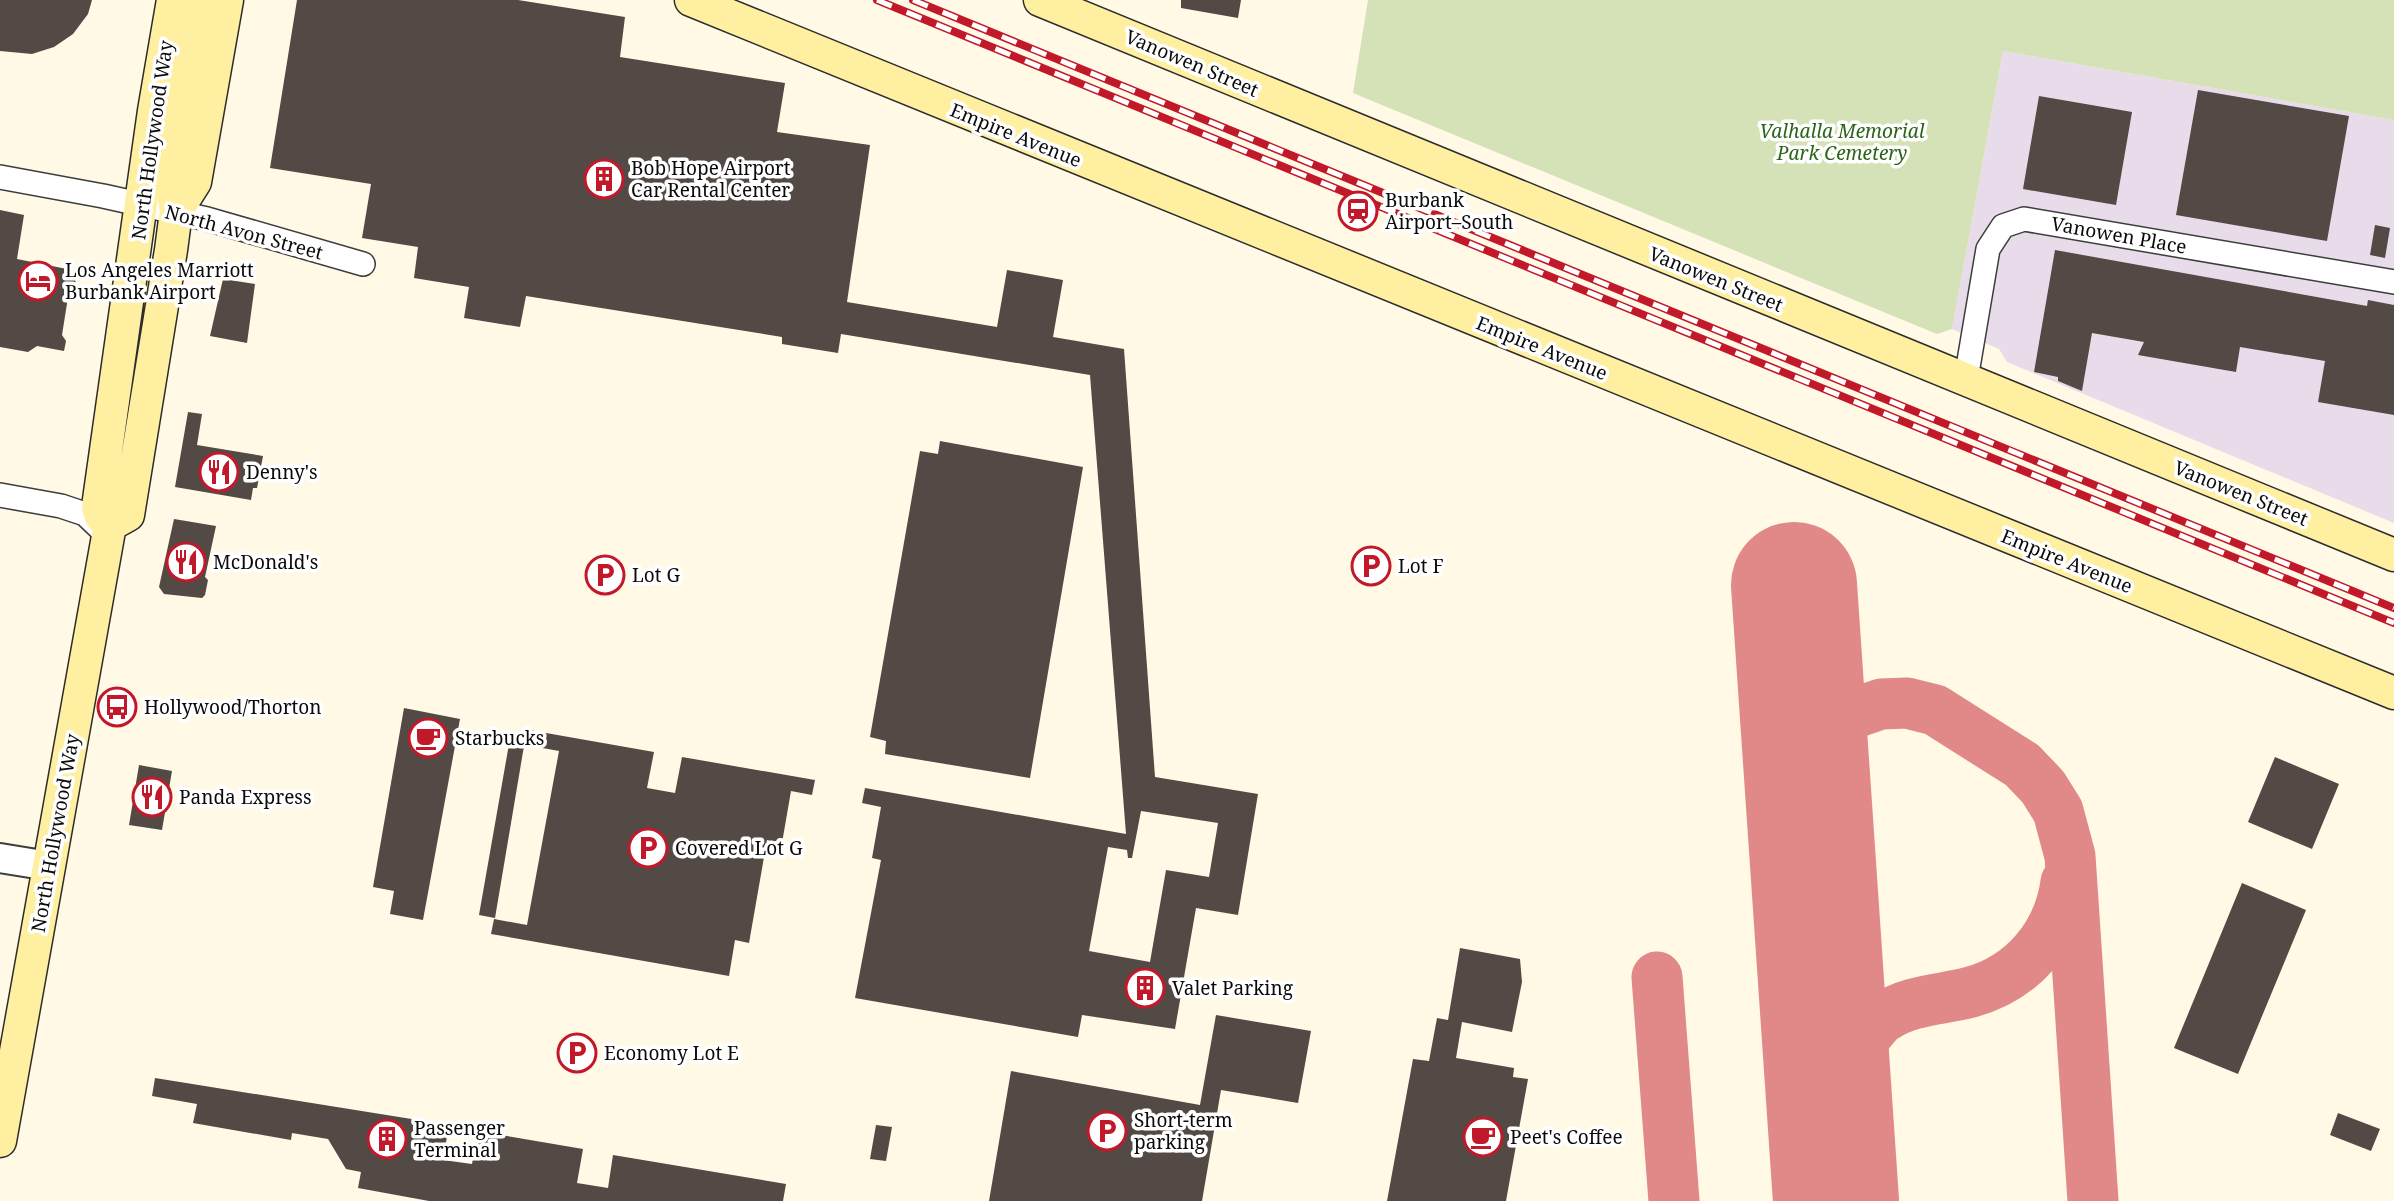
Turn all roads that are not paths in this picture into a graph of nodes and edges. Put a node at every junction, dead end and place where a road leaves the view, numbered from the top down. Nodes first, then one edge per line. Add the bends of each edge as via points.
1 (173, 0) edge
2 (198, 0) edge
3 (227, 0) edge
4 (691, 0) edge
5 (1040, 0) edge
6 (0, 177) edge
7 (141, 205) junction
8 (176, 212) junction
9 (363, 264) dead end
10 (2394, 282) edge
11 (1966, 379) junction
12 (0, 495) edge
13 (109, 530) junction
14 (2394, 555) edge
15 (2394, 693) edge
16 (0, 858) edge
17 (49, 866) junction
18 (0, 1141) edge

1 - 7 main road, North Hollywood Way
2 - 8 main road, North Hollywood Way via 169,169
3 - 8 main road via 195,182
4 - 15 main road, Empire Avenue
5 - 11 main road, Vanowen Street
6 - 7 street, North Avon Street
7 - 8 street, North Avon Street
7 - 13 main road, North Hollywood Way via 99,508
8 - 9 street, North Avon Street
8 - 13 main road, North Hollywood Way via 128,511
10 - 11 street, Vanowen Place via 2024,219 2003,226 1988,249
11 - 14 main road, Vanowen Street
12 - 13 street via 61,506 85,514
13 - 17 main road, North Hollywood Way
16 - 17 street
17 - 18 main road, North Hollywood Way

